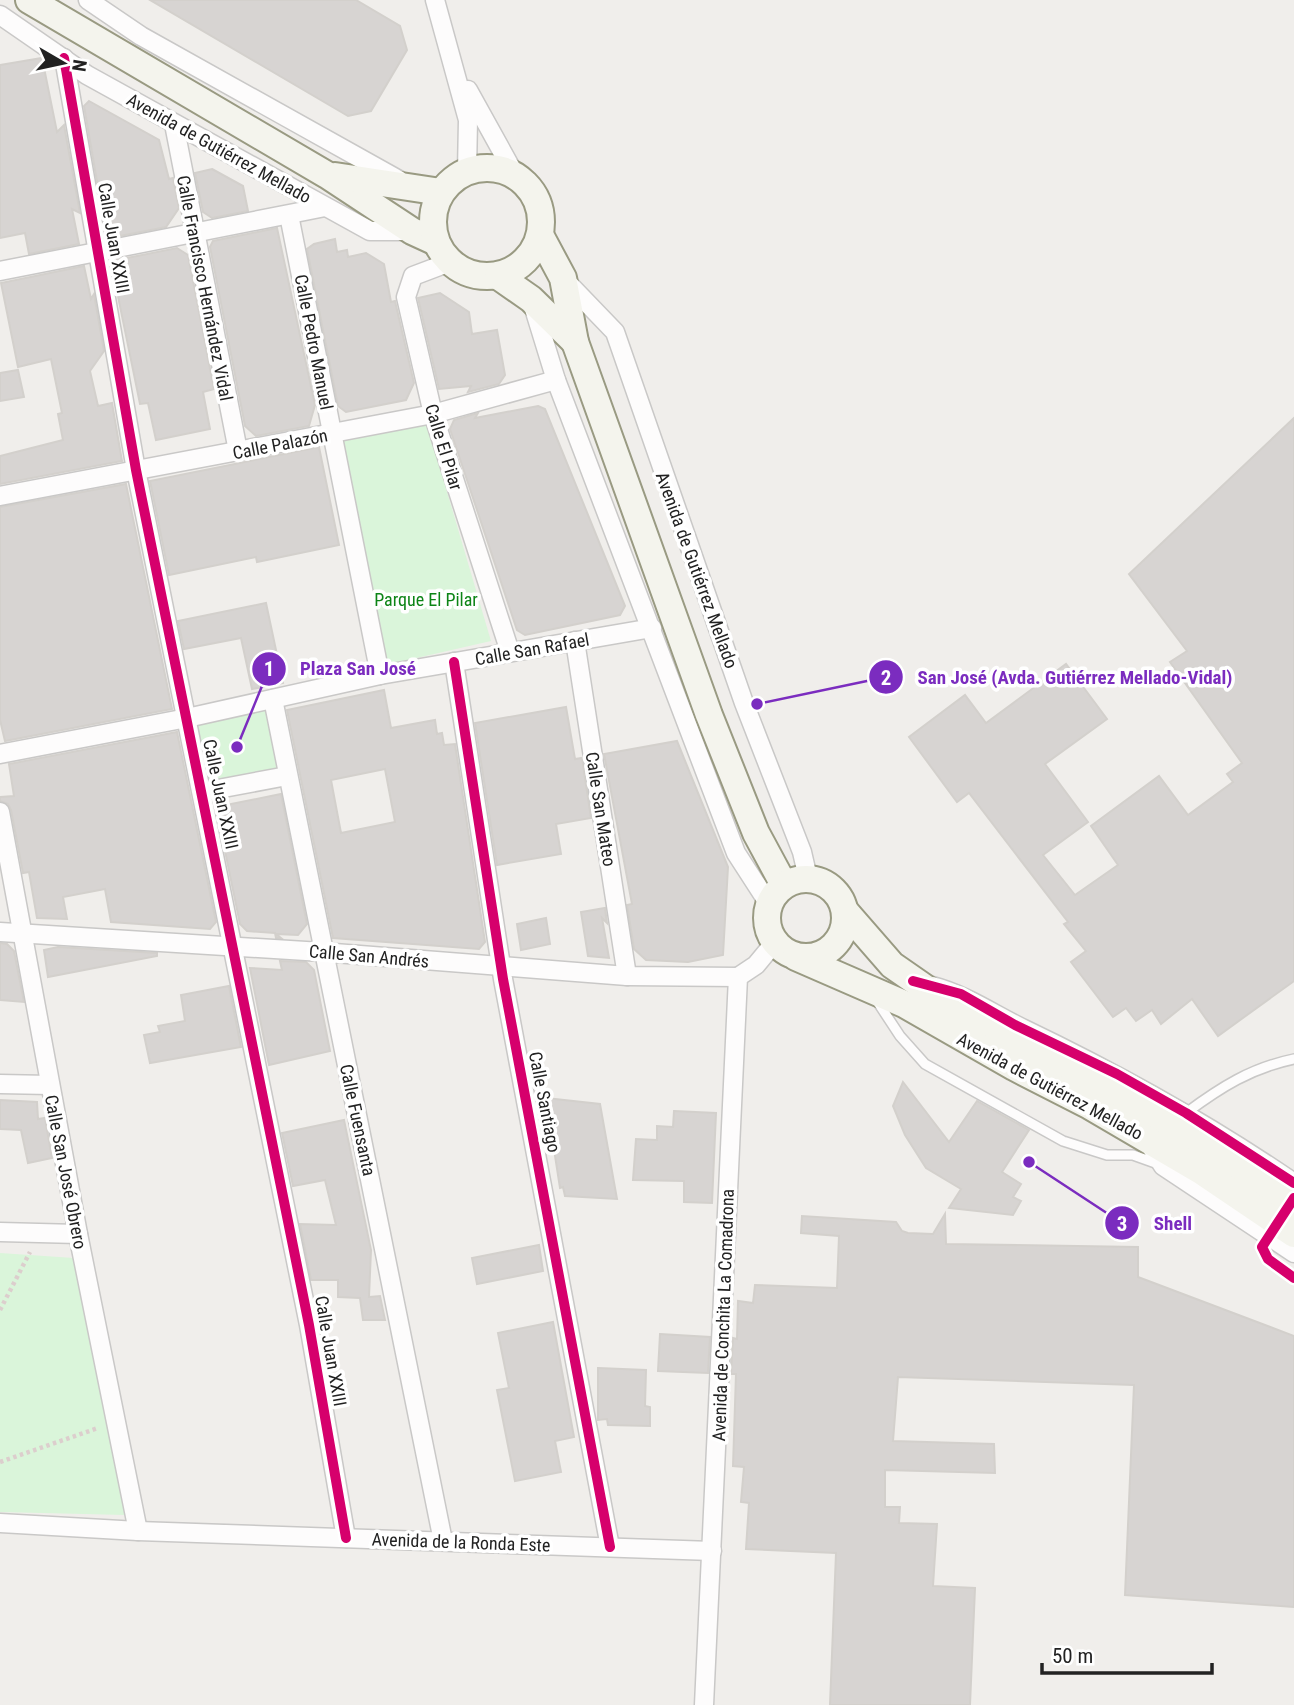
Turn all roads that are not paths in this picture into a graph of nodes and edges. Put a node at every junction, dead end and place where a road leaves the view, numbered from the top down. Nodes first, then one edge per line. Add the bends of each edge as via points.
1 (29, 0) edge
2 (88, 0) edge
3 (435, 0) edge
4 (0, 15) edge
5 (64, 58) junction
6 (454, 65) junction
7 (174, 124) junction
8 (467, 171) junction
9 (327, 175) junction
10 (515, 175) junction
11 (408, 186) junction
12 (441, 192) junction
13 (325, 206) junction
14 (289, 215) junction
15 (193, 233) junction
16 (540, 235) junction
17 (432, 245) junction
18 (98, 252) junction
19 (0, 271) edge
20 (498, 276) junction
21 (563, 278) junction
22 (531, 299) junction
23 (575, 342) junction
24 (556, 380) junction
25 (433, 414) junction
26 (332, 434) junction
27 (238, 452) junction
28 (136, 471) junction
29 (0, 496) edge
30 (652, 628) junction
31 (575, 642) junction
32 (510, 653) junction
33 (454, 662) junction
34 (380, 675) junction
35 (272, 699) junction
36 (187, 718) junction
37 (0, 754) edge
38 (287, 776) junction
39 (202, 792) junction
40 (0, 812) edge
41 (787, 889) junction
42 (845, 911) junction
43 (0, 932) edge
44 (22, 933) junction
45 (234, 947) junction
46 (785, 949) junction
47 (322, 952) junction
48 (501, 967) junction
49 (627, 976) junction
50 (738, 977) junction
51 (913, 981) junction
52 (869, 988) junction
53 (1294, 1059) edge
54 (0, 1083) edge
55 (50, 1086) junction
56 (1186, 1113) junction
57 (1144, 1136) junction
58 (1163, 1166) junction
59 (1294, 1182) edge
60 (1294, 1207) edge
61 (0, 1232) edge
62 (78, 1234) junction
63 (1294, 1234) edge
64 (1294, 1253) edge
65 (0, 1522) edge
66 (138, 1531) junction
67 (346, 1538) junction
68 (443, 1541) junction
69 (610, 1547) junction
70 (712, 1550) junction
71 (704, 1705) edge

1 - 9 main road, Avenida de Gutiérrez Mellado
2 - 11 street, Avenida de Gutiérrez Mellado via 141,36
3 - 6 street
4 - 5 street, Avenida de Gutiérrez Mellado
5 - 7 street, Avenida de Gutiérrez Mellado
5 - 18 street, Calle Juan XXIII
6 - 8 street via 468,120
6 - 10 street
7 - 13 street, Avenida de Gutiérrez Mellado
7 - 15 street, Calle Francisco Hernández Vidal
8 - 10 main road via 499,169
8 - 12 main road
9 - 11 main road, Avenida de Gutiérrez Mellado
9 - 17 main road, Avenida de Gutiérrez Mellado
10 - 16 main road via 534,195
11 - 12 main road, Avenida de Gutiérrez Mellado
12 - 17 main road via 433,216
13 - 14 street
13 - 17 street, Avenida de Gutiérrez Mellado via 370,231
14 - 15 street
14 - 26 street, Calle Pedro Manuel
15 - 18 street
15 - 27 street, Calle Francisco Hernández Vidal
16 - 20 main road via 518,267
16 - 21 main road
17 - 20 main road via 472,275
17 - 25 street, Calle El Pilar via 406,298
18 - 19 street
18 - 28 street, Calle Juan XXIII
20 - 22 main road
21 - 23 main road
21 - 41 street, Avenida de Gutiérrez Mellado via 615,332 744,703 802,852
22 - 23 main road
22 - 24 street
23 - 41 main road via 709,715 756,833
24 - 25 street, Calle Palazón
24 - 30 street
25 - 26 street, Calle Palazón
25 - 32 street, Calle El Pilar
26 - 27 street, Calle Palazón
26 - 34 street, Calle Pedro Manuel
27 - 28 street, Calle Palazón
28 - 29 street, Calle Palazón
28 - 36 street, Calle Juan XXIII
30 - 31 street, Calle San Rafael
30 - 41 street via 736,853
31 - 32 street, Calle San Rafael
31 - 49 street, Calle San Mateo
32 - 33 street, Calle San Rafael
33 - 34 street, Calle San Rafael
33 - 48 street, Calle Santiago
34 - 35 street, Calle San Rafael
35 - 36 street, Calle San Rafael
35 - 38 street, Calle Fuensanta
36 - 37 street, Calle San Rafael
36 - 39 street, Calle Juan XXIII
38 - 39 street
38 - 47 street, Calle Fuensanta
39 - 45 street, Calle Juan XXIII
40 - 44 street, Calle San José Obrero
41 - 42 main road via 832,888
41 - 46 main road via 768,930
42 - 46 main road via 845,924 833,947 810,957
42 - 51 main road, Avenida de Gutiérrez Mellado via 892,965
43 - 44 street, Calle San Andrés
44 - 45 street, Calle San Andrés
44 - 55 street, Calle San José Obrero
45 - 47 street, Calle San Andrés
45 - 67 street, Calle Juan XXIII
46 - 50 street
46 - 52 main road, Avenida de Gutiérrez Mellado
47 - 48 street, Calle San Andrés
47 - 68 street, Calle Fuensanta
48 - 49 street, Calle San Andrés
48 - 69 street, Calle Santiago
49 - 50 street, Calle San Andrés
50 - 70 street, Avenida de Conchita La Comadrona
51 - 56 street via 961,994
51 - 60 main road, Avenida de Gutiérrez Mellado via 964,1015 1156,1117
52 - 57 main road, Avenida de Gutiérrez Mellado
52 - 58 lane via 900,1036 925,1064 1063,1141
53 - 56 lane via 1263,1065 1227,1082
54 - 55 street
55 - 62 street, Calle San José Obrero
56 - 59 street
57 - 58 street
57 - 63 main road, Avenida de Gutiérrez Mellado
58 - 64 street
61 - 62 street
62 - 66 street, Calle San José Obrero
65 - 66 street, Avenida de la Ronda Este
66 - 67 street, Avenida de la Ronda Este
67 - 68 street, Avenida de la Ronda Este
68 - 69 street, Avenida de la Ronda Este
69 - 70 street, Avenida de la Ronda Este
70 - 71 street, Avenida de Conchita La Comadrona

